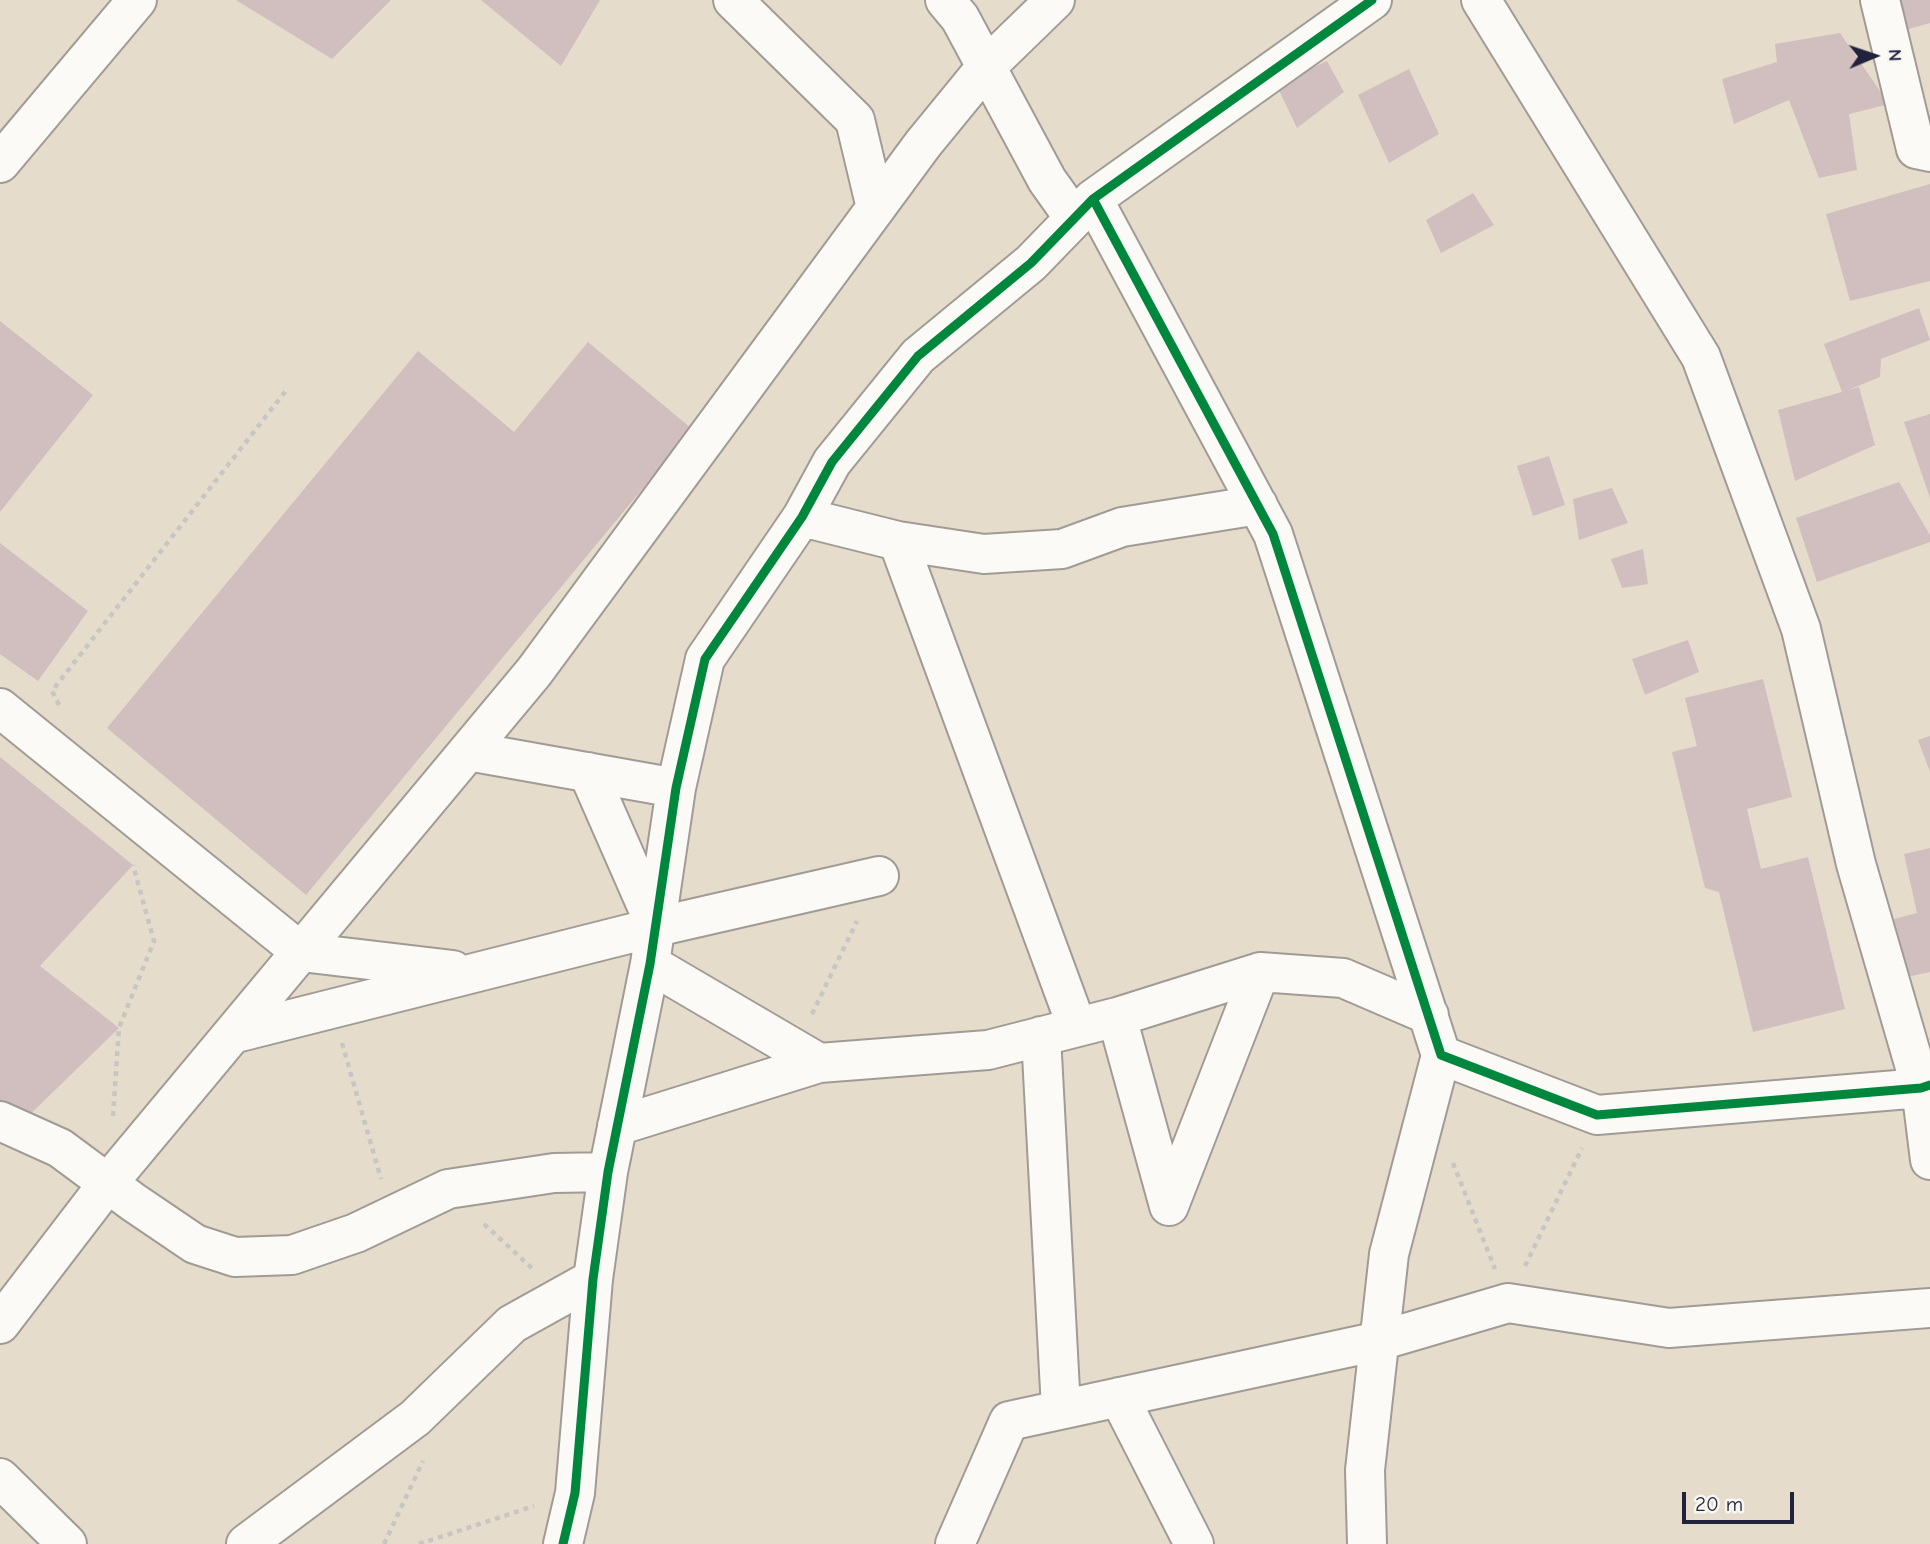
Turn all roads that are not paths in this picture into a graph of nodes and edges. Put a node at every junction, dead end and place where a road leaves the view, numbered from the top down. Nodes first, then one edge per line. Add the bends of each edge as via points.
1 (137, 0) edge
2 (733, 0) edge
3 (945, 0) edge
4 (1055, 0) edge
5 (1372, 0) edge
6 (1481, 0) edge
7 (1880, 0) edge
8 (986, 67) junction
9 (1930, 152) edge
10 (0, 163) edge
11 (876, 208) junction
12 (1084, 209) junction
13 (1258, 505) junction
14 (802, 517) junction
15 (898, 541) junction
16 (0, 708) edge
17 (468, 751) junction
18 (588, 772) junction
19 (676, 788) junction
20 (879, 876) road end
21 (656, 927) junction
22 (301, 952) junction
23 (650, 964) junction
24 (476, 972) junction
25 (1260, 972) junction
26 (1429, 1015) junction
27 (1117, 1017) junction
28 (1077, 1027) junction
29 (232, 1034) junction
30 (1041, 1036) junction
31 (1441, 1055) junction
32 (807, 1056) junction
33 (1925, 1086) edge
34 (0, 1121) edge
35 (617, 1126) junction
36 (1930, 1160) edge
37 (608, 1172) junction
38 (108, 1183) junction
39 (578, 1288) junction
40 (1930, 1308) edge
41 (0, 1324) edge
42 (1379, 1341) junction
43 (1119, 1397) junction
44 (1061, 1409) junction
45 (0, 1478) edge
46 (67, 1544) edge
47 (246, 1544) edge
48 (563, 1544) edge
49 (955, 1544) edge
50 (1194, 1544) edge
51 (1367, 1544) edge

1 - 10 street
2 - 11 street via 855,120
3 - 8 street
4 - 8 street
5 - 12 street
6 - 33 street via 1701,357 1801,629 1856,864
7 - 9 street via 1916,149
8 - 11 street
8 - 12 street via 1047,180
11 - 17 street via 534,672
12 - 13 street
12 - 14 street via 1031,263 918,356 832,462
13 - 15 street via 1122,527 1062,549 984,554
13 - 26 street via 1273,534
14 - 15 street
14 - 19 street via 705,659
15 - 28 street
16 - 22 street
17 - 18 street
17 - 22 street
18 - 19 street
18 - 21 street
19 - 21 street
20 - 21 street
21 - 23 street
21 - 24 street
22 - 24 street
22 - 29 street
23 - 32 street
23 - 35 street
24 - 29 street
25 - 26 street via 1343,978
25 - 27 street
25 - 27 street via 1169,1206
26 - 31 street
27 - 28 street
28 - 30 street
29 - 38 street
30 - 32 street via 988,1050
30 - 44 street
31 - 33 street via 1597,1115
31 - 42 street via 1389,1254
32 - 35 street
33 - 36 street
34 - 38 street via 60,1148
35 - 37 street
37 - 38 street via 554,1173 448,1189 356,1233 292,1255 235,1257 195,1244
37 - 39 street
38 - 41 street
39 - 47 street via 512,1324 415,1418
39 - 48 street via 581,1441
40 - 42 street via 1670,1328 1508,1303
42 - 43 street
42 - 51 street via 1364,1470
43 - 44 street
43 - 50 street
44 - 49 street via 1010,1421
45 - 46 street

